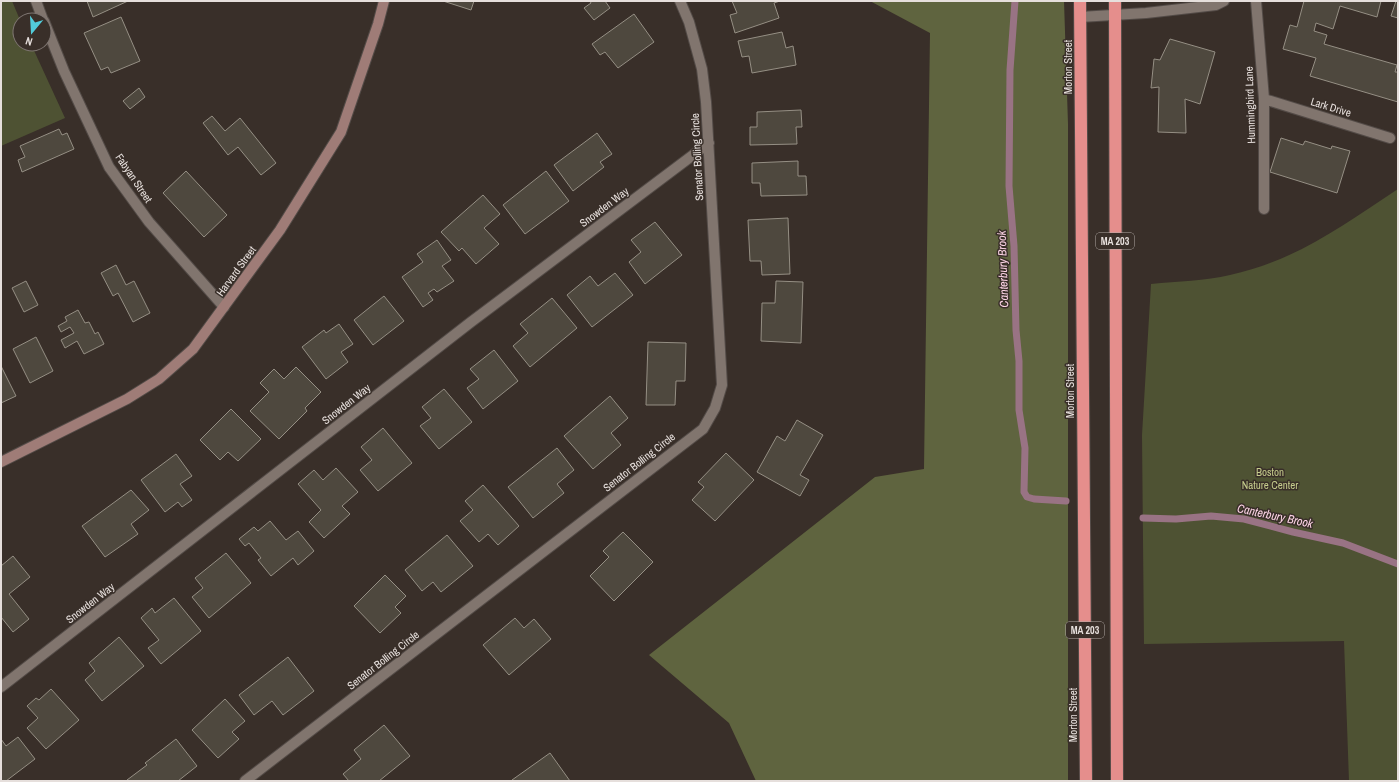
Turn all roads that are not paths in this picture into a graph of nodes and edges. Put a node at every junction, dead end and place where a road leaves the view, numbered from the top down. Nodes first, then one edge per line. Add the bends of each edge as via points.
1 (36, 1) edge
2 (384, 1) edge
3 (680, 1) edge
4 (1080, 1) edge
5 (1115, 1) edge
6 (1224, 1) edge
7 (1256, 1) edge
8 (40, 12) edge
9 (1115, 15) junction
10 (1080, 17) junction
11 (52, 41) edge
12 (1264, 99) junction
13 (1390, 138) dead end
14 (709, 143) junction
15 (1264, 209) dead end
16 (224, 307) junction
17 (1, 462) edge
18 (1, 688) edge
19 (1117, 775) edge
20 (245, 781) edge
21 (1086, 781) edge
22 (1127, 781) edge

1 - 8 street, Fabyan Street
2 - 16 main road, Harvard Street via 341,132 280,230
3 - 14 street, Senator Bolling Circle via 689,22 702,69
4 - 10 highway, Morton Street / MA 203
5 - 9 highway, MA 203
6 - 9 street via 1208,6
7 - 12 street, Hummingbird Lane
9 - 10 street
9 - 19 highway, MA 203
10 - 21 highway, Morton Street / MA 203
11 - 16 street, Fabyan Street via 109,167 149,222
12 - 13 street, Lark Drive
12 - 15 street, Hummingbird Lane
14 - 18 street, Snowden Way via 464,327
14 - 20 street, Senator Bolling Circle via 722,385 715,408 703,428
16 - 17 main road, Harvard Street via 193,349 159,379 128,399
19 - 22 highway

